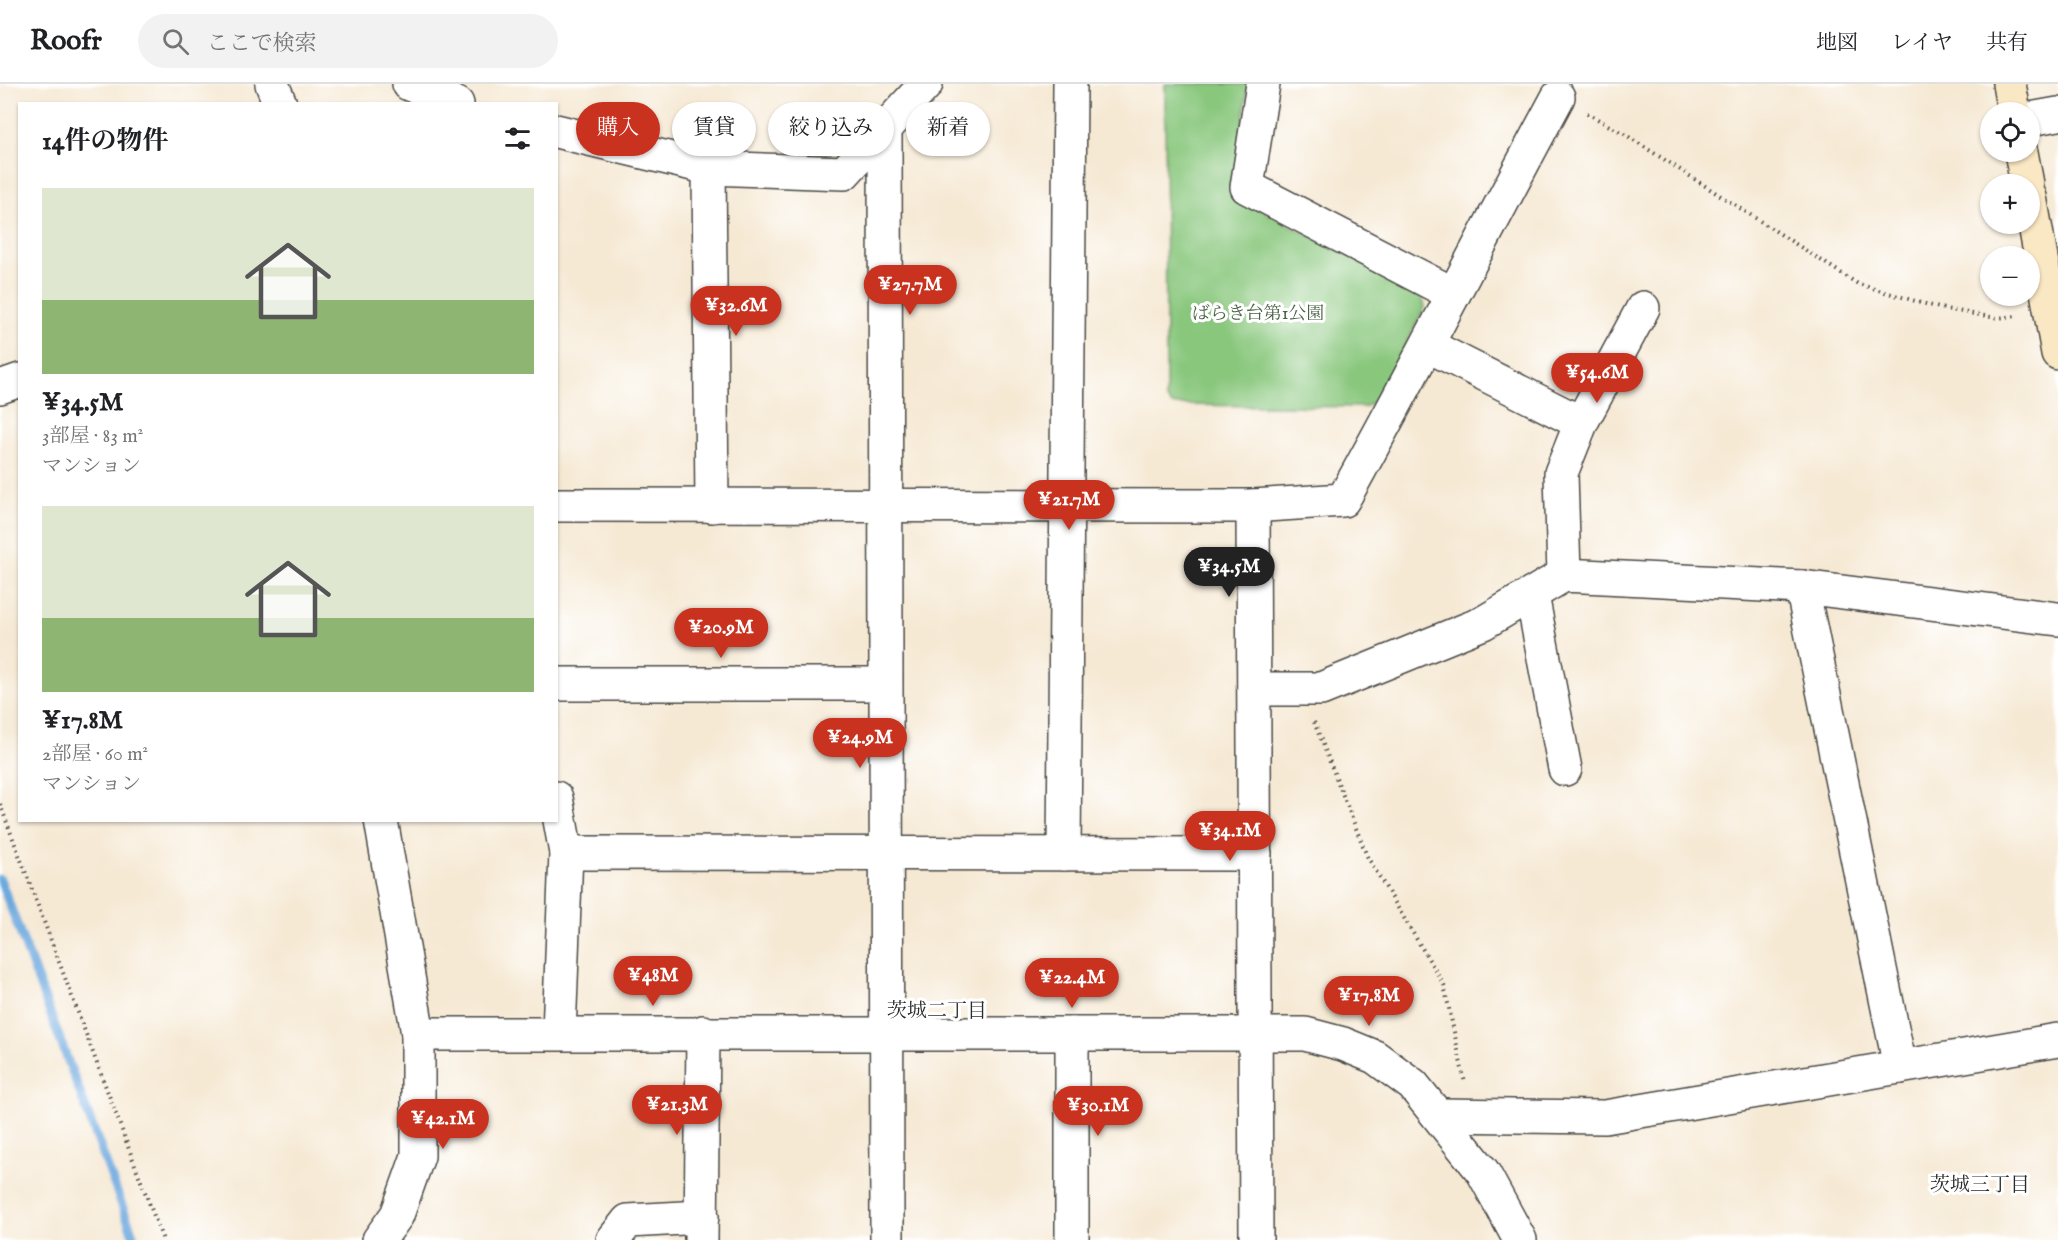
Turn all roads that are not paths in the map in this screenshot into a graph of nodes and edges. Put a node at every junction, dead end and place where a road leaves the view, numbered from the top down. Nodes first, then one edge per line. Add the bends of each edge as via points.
1 (272, 84) edge
2 (409, 84) edge
3 (926, 84) edge
4 (1070, 84) edge
5 (1263, 84) edge
6 (2009, 84) edge
7 (1558, 97) road end
8 (279, 102) edge
9 (452, 102) edge
10 (2012, 102) edge
11 (2058, 114) edge
12 (2040, 117) edge
13 (894, 118) edge
14 (558, 131) edge
15 (859, 156) edge
16 (885, 156) edge
17 (709, 168) junction
18 (2037, 234) edge
19 (1452, 294) junction
20 (1643, 308) dead end
21 (1429, 345) junction
22 (2058, 353) edge
23 (18, 381) edge
24 (0, 387) edge
25 (1581, 423) junction
26 (558, 505) edge
27 (712, 506) junction
28 (884, 506) junction
29 (1068, 506) junction
30 (1253, 506) junction
31 (1564, 575) junction
32 (1802, 587) junction
33 (1532, 594) junction
34 (2058, 619) edge
35 (558, 684) edge
36 (885, 684) junction
37 (1256, 689) junction
38 (1565, 769) dead end
39 (558, 809) edge
40 (381, 822) edge
41 (566, 853) junction
42 (886, 854) junction
43 (1064, 854) junction
44 (1255, 854) junction
45 (703, 1032) junction
46 (559, 1033) junction
47 (887, 1033) junction
48 (418, 1034) junction
49 (1072, 1034) junction
50 (1256, 1034) junction
51 (2058, 1040) edge
52 (1900, 1067) junction
53 (1440, 1115) junction
54 (701, 1228) edge
55 (379, 1240) edge
56 (613, 1240) edge
57 (887, 1240) edge
58 (1072, 1240) edge
59 (1256, 1240) edge
60 (1520, 1240) edge

1 - 8 street
2 - 9 street
3 - 13 street
4 - 29 street
5 - 19 street via 1247,187
6 - 10 main road
7 - 19 street
11 - 12 street
14 - 17 street
15 - 17 street via 844,173
16 - 28 street
17 - 27 street
18 - 22 main road
19 - 21 street
20 - 25 street
21 - 25 street
21 - 30 street via 1343,500
23 - 24 street
25 - 31 street via 1561,473
26 - 27 street
27 - 28 street
28 - 29 street
28 - 36 street
29 - 30 street
29 - 43 street
30 - 37 street
31 - 32 street
31 - 33 street
32 - 34 street
32 - 52 street
33 - 37 street via 1473,628 1321,689
33 - 38 street
35 - 36 street
36 - 42 street
37 - 44 street
39 - 41 street
40 - 48 street
41 - 42 street
41 - 46 street
42 - 43 street
42 - 47 street
43 - 44 street
44 - 50 street
45 - 46 street
45 - 47 street
45 - 54 street
46 - 48 street
47 - 49 street
47 - 57 street
48 - 55 street via 418,1156 397,1215
49 - 50 street
49 - 58 street
50 - 53 street via 1305,1035 1376,1057 1413,1085
50 - 59 street
51 - 52 street
52 - 53 street via 1605,1117
53 - 60 street via 1483,1172
54 - 56 street via 628,1221

